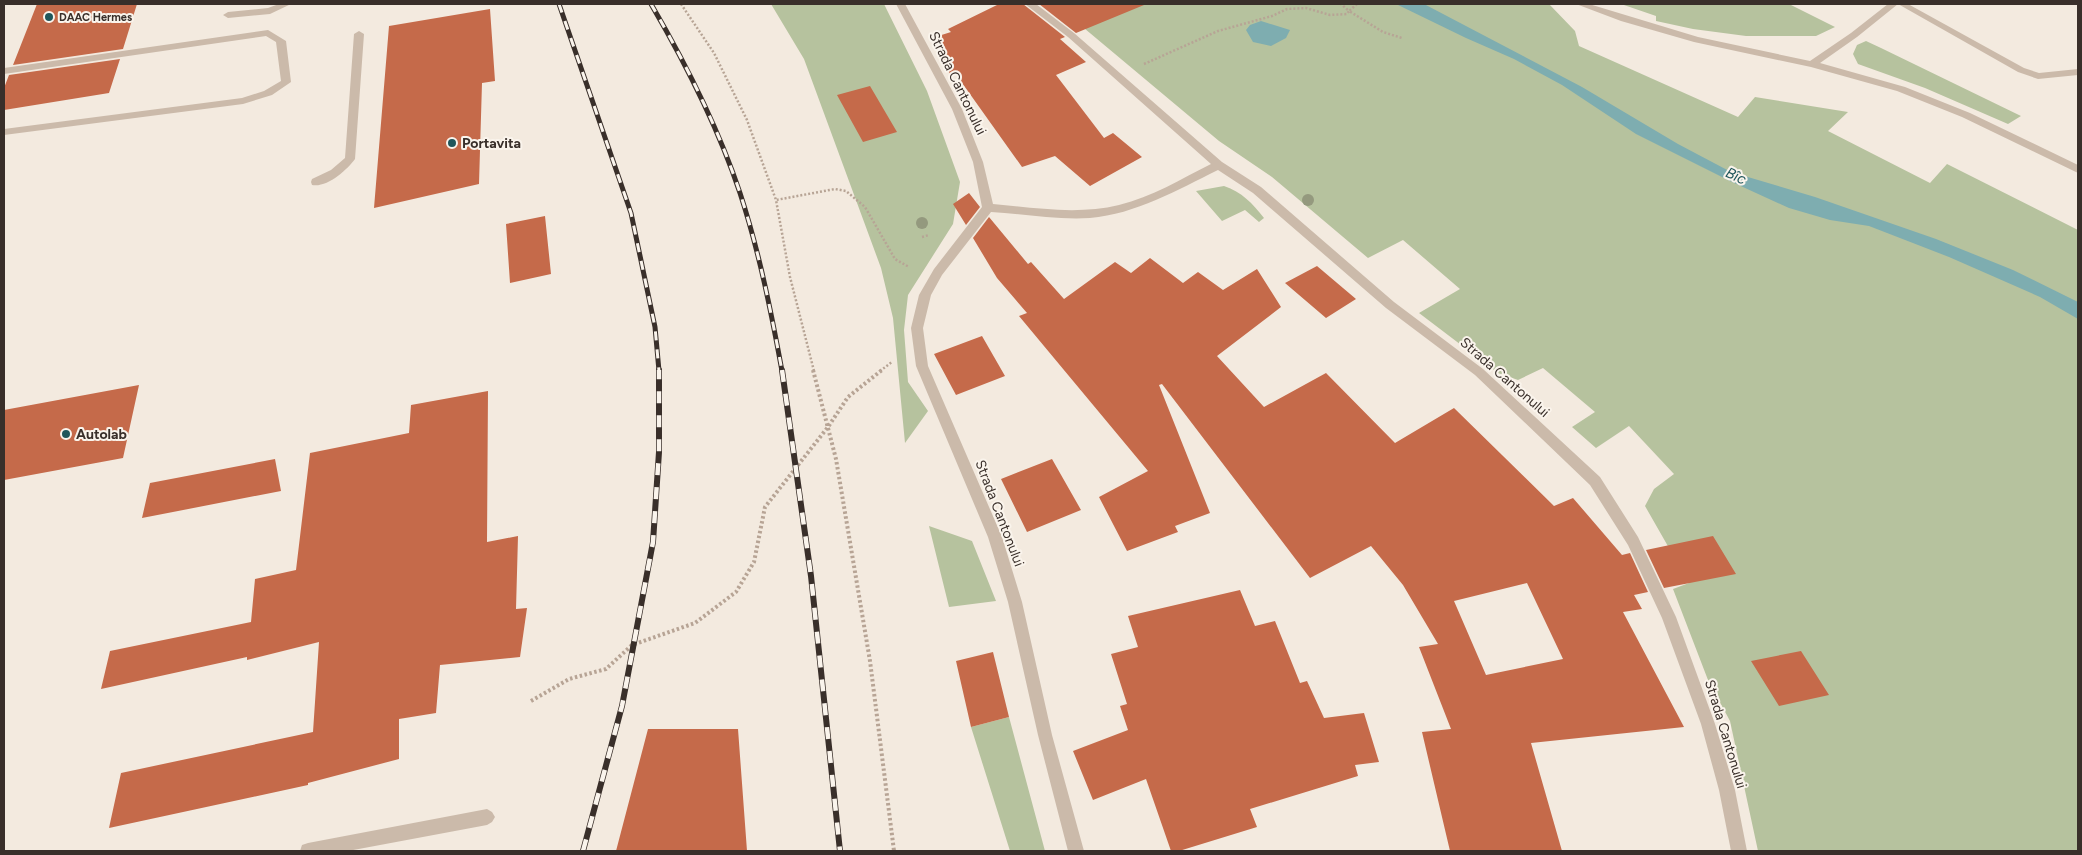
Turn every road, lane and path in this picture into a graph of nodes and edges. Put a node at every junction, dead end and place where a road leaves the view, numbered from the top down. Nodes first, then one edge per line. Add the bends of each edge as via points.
1 (286, 4) edge
2 (682, 4) edge
3 (900, 4) edge
4 (1030, 4) edge
5 (1341, 4) edge
6 (1356, 4) edge
7 (1581, 4) edge
8 (1893, 4) edge
9 (1902, 4) edge
10 (1349, 11) junction
11 (228, 15) dead end
12 (359, 34) dead end
13 (1402, 38) dead end
14 (1812, 64) junction
15 (4, 71) edge
16 (2078, 72) edge
17 (1118, 77) junction
18 (4, 132) edge
19 (1218, 165) junction
20 (2078, 169) edge
21 (316, 182) dead end
22 (776, 200) junction
23 (988, 208) junction
24 (933, 281) junction
25 (918, 338) junction
26 (828, 427) junction
27 (530, 701) dead end
28 (487, 817) dead end
29 (308, 851) edge
30 (894, 851) edge
31 (1076, 851) edge
32 (1739, 851) edge

1 - 11 street via 270,11
2 - 22 path via 714,53 747,120
3 - 23 street, Strada Cantonului via 957,109 978,162
4 - 17 street, Strada Cantonului
5 - 10 path
6 - 10 path
7 - 14 street via 1697,40
8 - 14 street
9 - 16 street via 2021,70 2038,76
10 - 13 path via 1383,32
10 - 17 path via 1347,14 1330,15 1306,8 1287,9 1218,31
12 - 21 street via 350,159 335,173
14 - 20 street via 1901,89 1966,115
15 - 18 street via 268,32 280,41 286,82 268,93 243,101
17 - 19 street, Strada Cantonului
19 - 23 street via 1131,205 1103,212 1058,213
19 - 32 street, Strada Cantonului via 1257,190 1390,305 1479,372 1596,481 1633,541 1669,617 1708,724 1727,790
22 - 24 path via 834,189 846,192 865,208 895,258
22 - 26 path via 790,277
23 - 24 street, Strada Cantonului
24 - 25 street, Strada Cantonului via 925,295 917,328
25 - 26 path via 848,397
25 - 31 street, Strada Cantonului via 922,366 995,537 1015,602 1045,735
26 - 27 path via 765,507 754,562 736,592 695,623 632,645 606,669 568,679
26 - 30 path via 870,661
28 - 29 street

